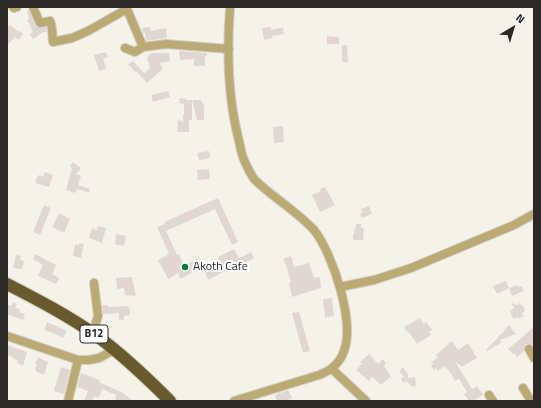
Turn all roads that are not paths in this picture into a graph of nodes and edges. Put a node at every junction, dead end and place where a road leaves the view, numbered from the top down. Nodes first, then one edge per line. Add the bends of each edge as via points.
1 (13, 7) edge
2 (17, 7) edge
3 (33, 7) edge
4 (230, 7) edge
5 (143, 47) junction
6 (124, 48) dead end
7 (229, 49) junction
8 (534, 214) edge
9 (94, 283) dead end
10 (7, 284) edge
11 (340, 287) junction
12 (93, 333) junction
13 (7, 336) edge
14 (529, 349) dead end
15 (114, 350) junction
16 (534, 358) edge
17 (78, 360) junction
18 (332, 369) junction
19 (523, 388) dead end
20 (68, 401) edge
21 (170, 401) edge
22 (234, 401) edge
23 (366, 401) edge
24 (531, 401) edge

1 - 2 street
3 - 5 street via 40,23 50,21 53,42 72,38 127,10
4 - 7 street
5 - 6 street via 135,52
5 - 7 street via 166,44
7 - 11 street via 235,123 248,170 255,180 301,217 314,231 330,257
8 - 11 street via 514,225 411,268 374,280
9 - 12 street via 98,316
10 - 12 highway, B12
11 - 18 street via 347,336 344,352
12 - 15 highway, B12
13 - 17 street
14 - 16 street
15 - 17 street via 99,358
15 - 21 highway, B12
17 - 20 street
18 - 22 street
18 - 23 street
19 - 24 street

